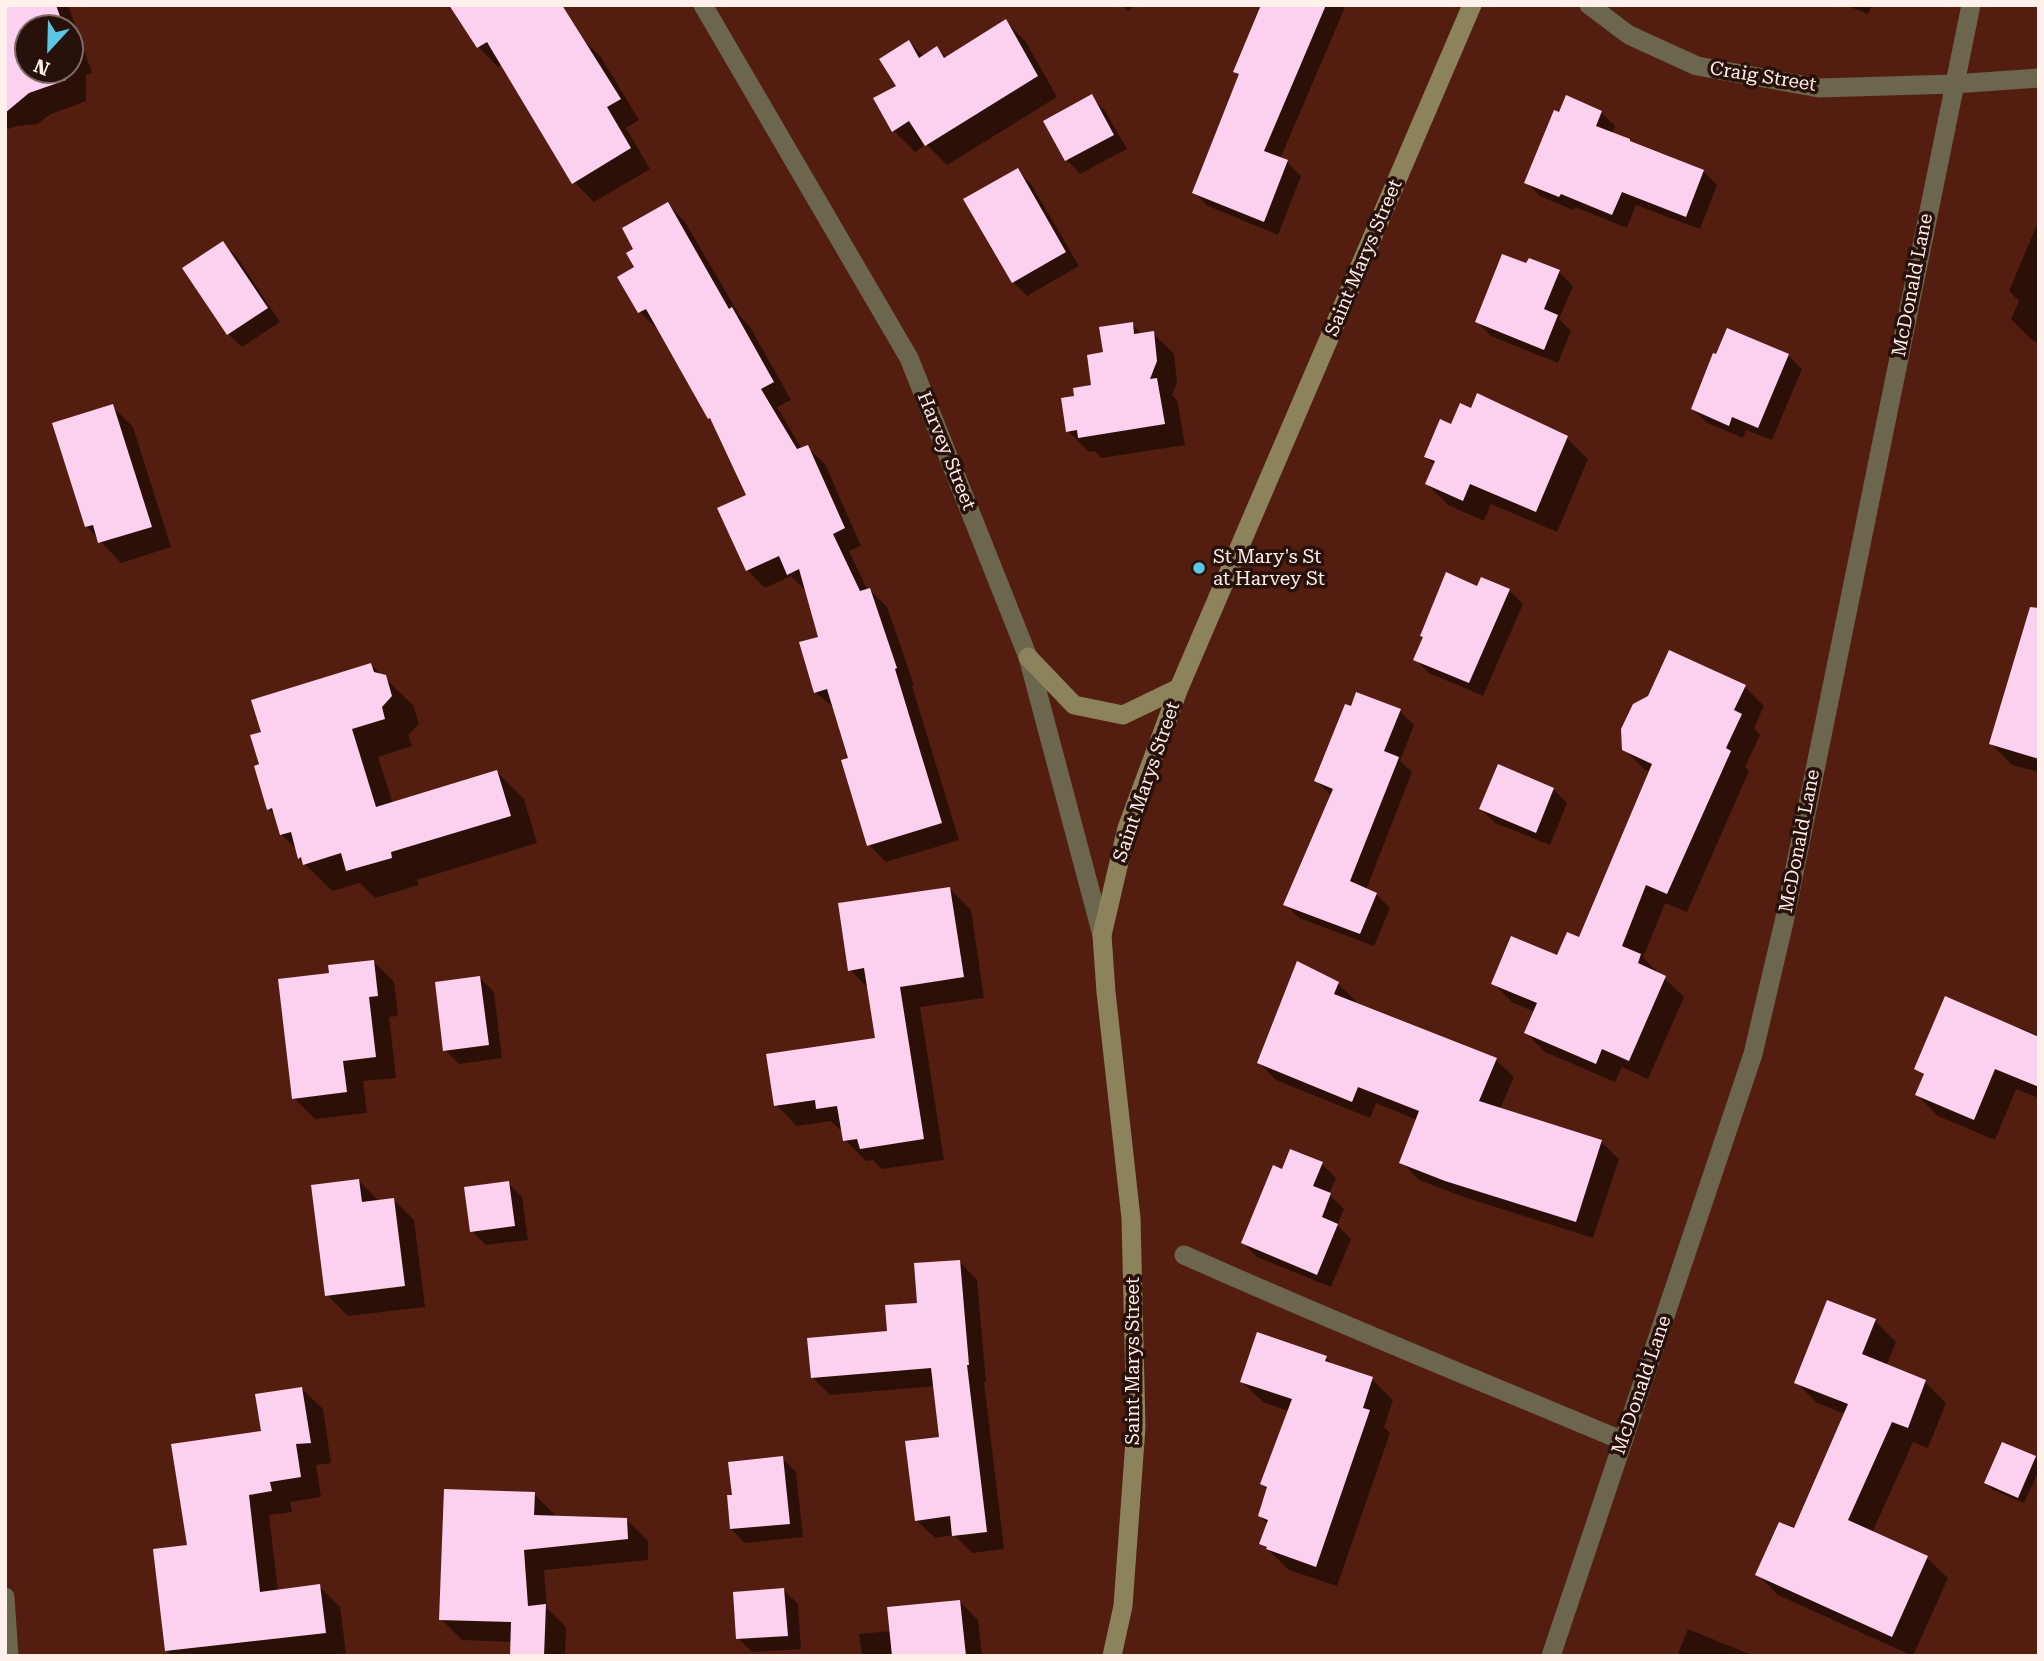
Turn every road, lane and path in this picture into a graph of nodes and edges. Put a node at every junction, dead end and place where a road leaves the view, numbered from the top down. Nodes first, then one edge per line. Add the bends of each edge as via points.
1 (703, 5) edge
2 (1472, 5) edge
3 (1588, 5) edge
4 (1971, 5) edge
5 (2039, 78) edge
6 (1954, 84) junction
7 (1028, 657) junction
8 (1178, 688) junction
9 (1102, 934) junction
10 (1184, 1255) dead end
11 (1623, 1441) junction
12 (5, 1597) edge
13 (9, 1656) edge
14 (1112, 1656) edge
15 (1551, 1656) edge

1 - 7 street, Harvey Street via 909,358
2 - 8 main road, Saint Marys Street
3 - 6 street, Craig Street via 1629,35 1697,66 1819,88
4 - 6 street, McDonald Lane
5 - 6 street, Craig Street
6 - 11 street, McDonald Lane via 1784,922 1753,1054
7 - 8 main road via 1074,705 1123,715
7 - 9 street, Harvey Street
8 - 9 main road, Saint Marys Street via 1127,828
9 - 14 main road, Saint Marys Street via 1131,1217 1136,1427 1123,1606
10 - 11 street
11 - 15 street, McDonald Lane
12 - 13 street

